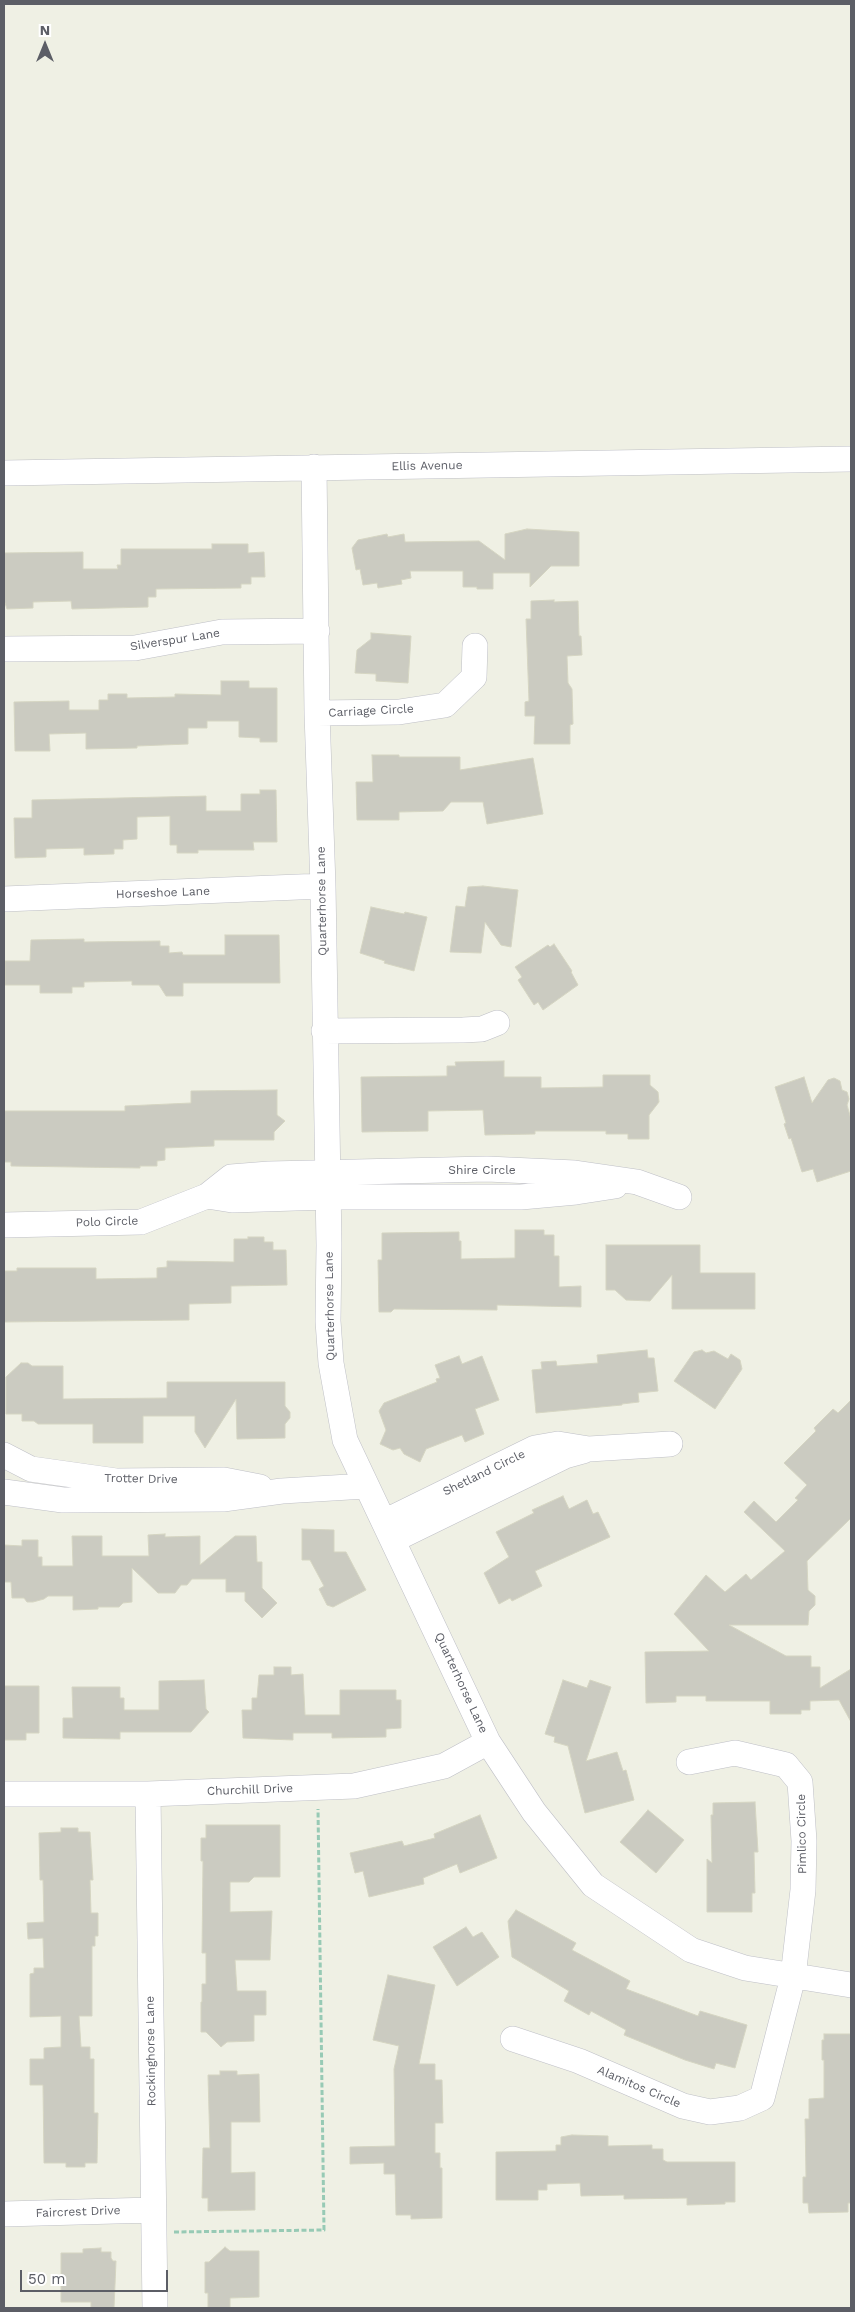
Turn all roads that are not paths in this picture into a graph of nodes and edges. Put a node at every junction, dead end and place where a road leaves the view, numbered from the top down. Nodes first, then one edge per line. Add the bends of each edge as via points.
1 (851, 459) edge
2 (314, 467) junction
3 (4, 473) edge
4 (317, 631) junction
5 (475, 646) dead end
6 (4, 649) edge
7 (317, 714) junction
8 (323, 886) junction
9 (4, 899) edge
10 (497, 1023) dead end
11 (324, 1031) junction
12 (327, 1185) junction
13 (679, 1197) dead end
14 (4, 1225) edge
15 (670, 1444) dead end
16 (4, 1455) edge
17 (366, 1486) junction
18 (282, 1491) junction
19 (4, 1492) edge
20 (389, 1531) junction
21 (488, 1742) junction
22 (689, 1762) dead end
23 (4, 1794) edge
24 (148, 1794) junction
25 (792, 1977) junction
26 (851, 1986) edge
27 (512, 2039) dead end
28 (4, 2214) edge
29 (153, 2221) junction
30 (155, 2308) edge

1 - 2 street, Ellis Avenue
2 - 3 street, Ellis Avenue
2 - 4 street, Quarterhorse Lane
4 - 6 street, Silverspur Lane via 222,632 135,648
4 - 7 street, Quarterhorse Lane
5 - 7 street, Carriage Circle via 474,677 445,705 399,712
7 - 8 street, Quarterhorse Lane
8 - 9 street, Horseshoe Lane
8 - 11 street, Quarterhorse Lane
10 - 11 street via 462,1030
11 - 12 street, Quarterhorse Lane
12 - 13 street, Shire Circle via 487,1169 575,1173 637,1182
12 - 14 street, Polo Circle via 232,1200 206,1196 141,1222
12 - 17 street, Quarterhorse Lane via 331,1363 345,1440
15 - 20 street, Shetland Circle via 589,1449 565,1456
16 - 18 street, Trotter Drive via 31,1469 116,1481 224,1480
17 - 18 street, Trotter Drive
17 - 20 street, Quarterhorse Lane
18 - 19 street, Trotter Drive via 223,1499 63,1500
20 - 21 street, Quarterhorse Lane
21 - 24 street, Churchill Drive via 444,1766 354,1786
21 - 25 street, Quarterhorse Lane via 534,1812 593,1885 691,1950 745,1968
22 - 25 street, Pimlico Circle via 736,1753 786,1765 800,1782 803,1890
23 - 24 street, Churchill Drive
24 - 29 street, Rockinghorse Lane
25 - 26 street, Quarterhorse Lane
25 - 27 street, Alamitos Circle via 762,2098 740,2108 710,2112 683,2106 579,2061
28 - 29 street, Faircrest Drive
29 - 30 street, Rockinghorse Lane

